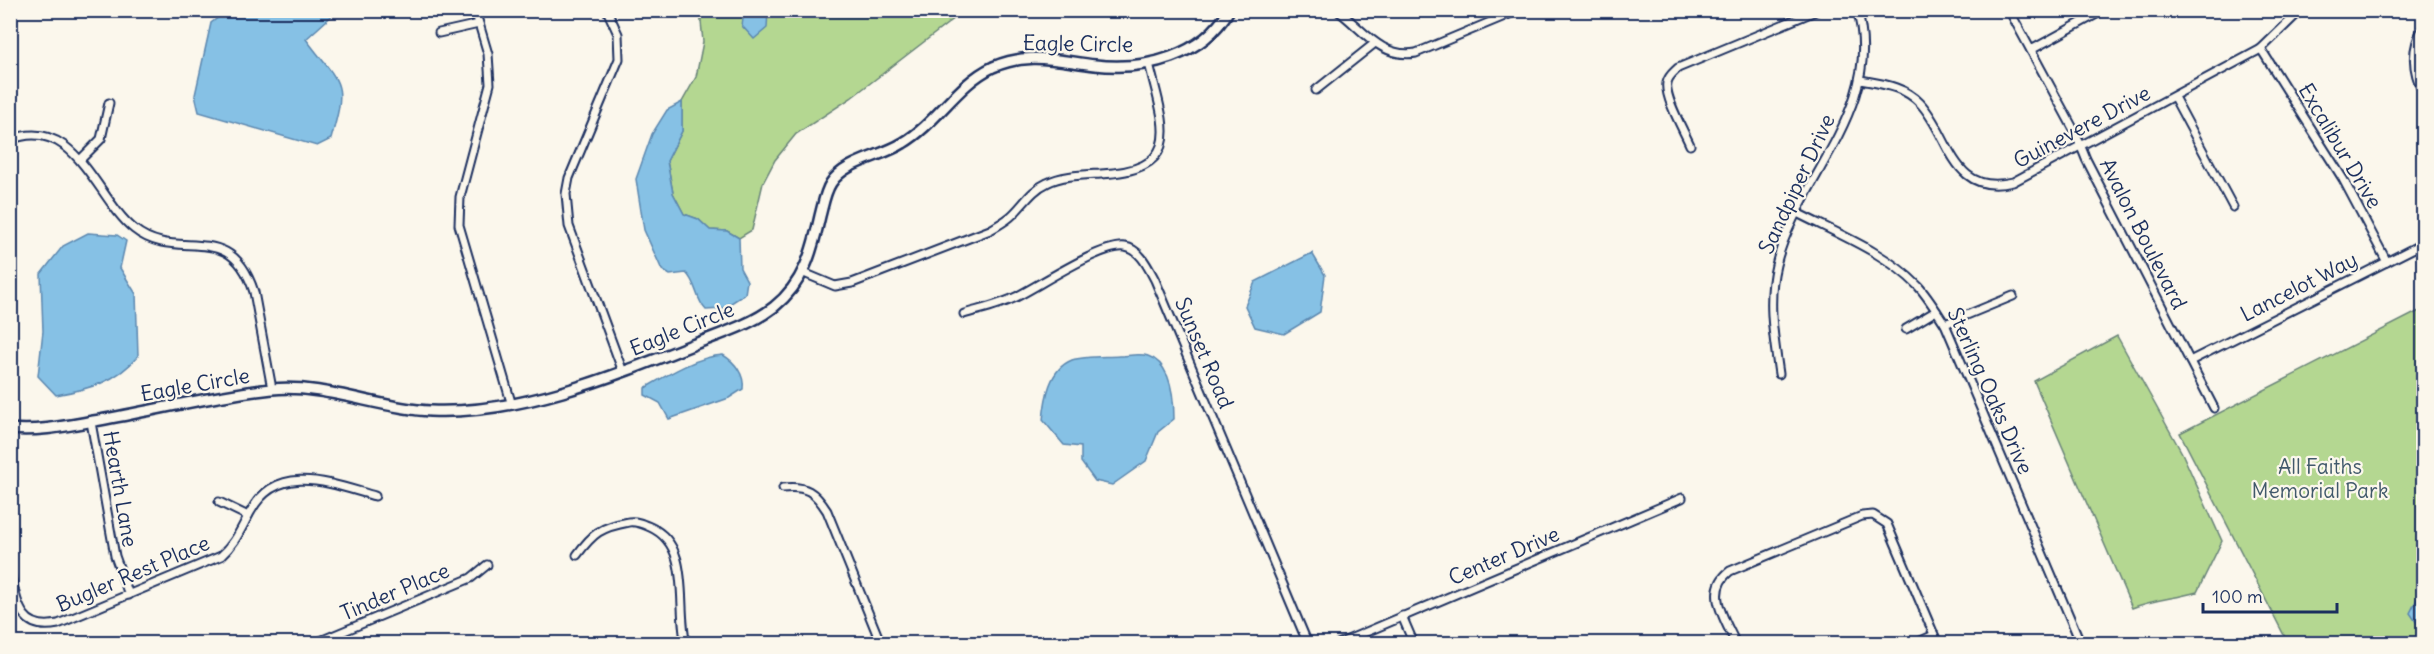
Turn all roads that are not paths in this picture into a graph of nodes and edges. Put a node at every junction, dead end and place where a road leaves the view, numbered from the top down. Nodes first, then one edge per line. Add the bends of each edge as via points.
1 (476, 10) edge
2 (607, 10) edge
3 (1229, 10) edge
4 (1337, 10) edge
5 (1519, 10) edge
6 (1818, 10) edge
7 (1857, 10) edge
8 (2009, 10) edge
9 (2104, 10) edge
10 (2301, 10) edge
11 (479, 24) junction
12 (2424, 26) edge
13 (439, 33) dead end
14 (1375, 43) junction
15 (2031, 50) junction
16 (2260, 50) junction
17 (1149, 63) junction
18 (1860, 80) junction
19 (1316, 90) dead end
20 (2424, 94) edge
21 (2174, 97) junction
22 (109, 103) dead end
23 (10, 140) edge
24 (1690, 145) dead end
25 (2081, 146) junction
26 (81, 159) junction
27 (2233, 207) dead end
28 (1797, 213) junction
29 (2424, 243) edge
30 (2387, 262) junction
31 (804, 273) junction
32 (2013, 296) dead end
33 (1936, 311) junction
34 (964, 314) dead end
35 (1945, 324) junction
36 (1906, 329) dead end
37 (2190, 361) junction
38 (623, 372) junction
39 (1779, 374) dead end
40 (272, 389) junction
41 (511, 402) junction
42 (2214, 408) dead end
43 (91, 422) junction
44 (10, 429) edge
45 (783, 488) dead end
46 (375, 496) dead end
47 (1682, 498) dead end
48 (219, 502) dead end
49 (248, 516) junction
50 (577, 555) dead end
51 (487, 565) dead end
52 (10, 571) edge
53 (129, 596) junction
54 (1402, 616) junction
55 (1934, 635) junction
56 (313, 644) edge
57 (686, 644) edge
58 (881, 644) edge
59 (1308, 644) edge
60 (1338, 644) edge
61 (1414, 644) edge
62 (1736, 644) edge
63 (1914, 644) edge
64 (1938, 644) edge
65 (2081, 644) edge

1 - 11 street
2 - 38 street via 618,34 619,59 570,178 566,209
3 - 17 street, Eagle Circle via 1216,31 1203,42
4 - 14 street
5 - 14 street via 1416,53 1393,54
6 - 24 street via 1678,68 1670,75 1666,83 1668,94
7 - 18 street, Sandpiper Drive via 1862,36
8 - 15 street, Avalon Boulevard
9 - 15 street
10 - 16 street, Guinevere Drive
11 - 13 street
11 - 41 street via 488,54 490,84 460,197 459,225
12 - 20 street via 2413,58
14 - 19 street
15 - 25 street, Avalon Boulevard
16 - 21 street, Guinevere Drive
16 - 30 street, Excalibur Drive via 2328,153
17 - 31 street, Eagle Circle via 1110,66 1026,57 977,76 917,134 886,153 850,166 832,180
17 - 31 street via 1163,132 1160,152 1149,163 1121,173 1046,183 1009,219 990,230 852,283 835,286
18 - 25 street, Guinevere Drive via 1896,87 1919,102 1963,171 1987,184 2013,182
18 - 28 street, Sandpiper Drive via 1849,112
21 - 25 street, Guinevere Drive
21 - 27 street
22 - 26 street via 101,139
23 - 26 street via 45,138 62,144
25 - 37 street, Avalon Boulevard
26 - 40 street via 124,220 144,237 162,244 216,248 240,265 254,292
28 - 33 street, Sterling Oaks Drive via 1897,268 1919,287
28 - 39 street, Sandpiper Drive via 1776,264 1770,303
29 - 30 street, Lancelot Way
30 - 37 street, Lancelot Way
31 - 38 street, Eagle Circle via 778,304 756,318
32 - 35 street
33 - 35 street, Sterling Oaks Drive
33 - 36 street
34 - 59 street, Sunset Road via 1016,297 1095,254 1127,247 1142,258 1155,280
35 - 65 street, Sterling Oaks Drive
37 - 42 street, Avalon Boulevard
38 - 41 street, Eagle Circle via 557,393
40 - 41 street, Eagle Circle via 324,391 379,405 432,411
40 - 43 street, Eagle Circle
43 - 44 street, Eagle Circle via 49,429
43 - 53 street, Hearth Lane via 115,556
45 - 58 street via 807,488 827,511
46 - 49 street, Bugler Rest Place via 312,479 296,479 270,489
47 - 54 street, Center Drive
48 - 49 street
49 - 53 street, Bugler Rest Place via 232,547 221,556
50 - 57 street via 593,534 604,528 635,521 660,531 679,563 680,620
51 - 56 street, Tinder Place via 471,578
52 - 53 street, Bugler Rest Place via 21,610 27,619 45,627
54 - 60 street, Center Drive
54 - 61 street
55 - 62 street via 1887,524 1873,515 1851,520 1730,571 1720,579 1716,596
55 - 63 street
55 - 64 street

